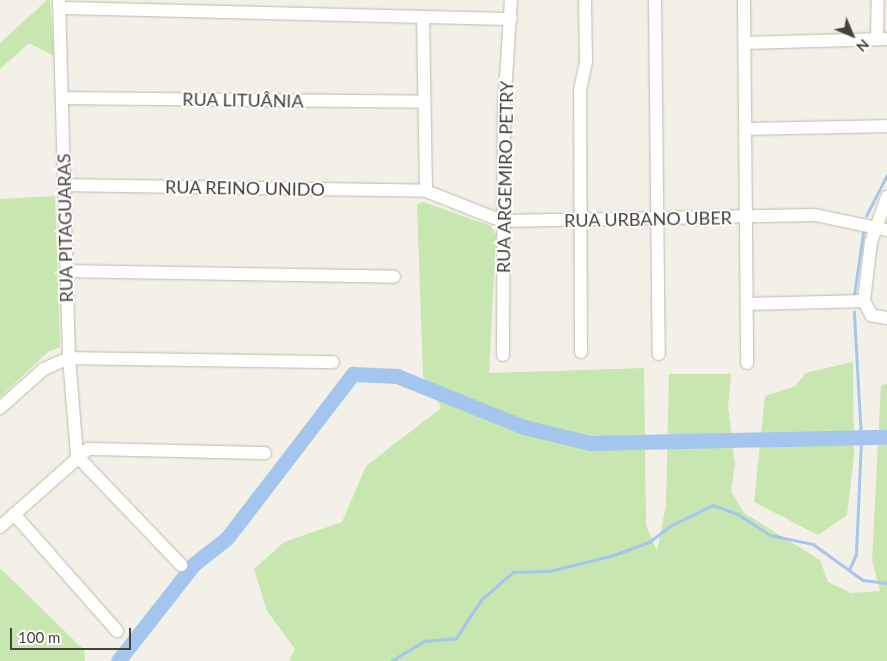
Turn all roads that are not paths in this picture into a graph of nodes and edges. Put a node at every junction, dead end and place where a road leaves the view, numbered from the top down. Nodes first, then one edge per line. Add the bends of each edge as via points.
1 (511, 0) edge
2 (585, 0) edge
3 (655, 0) edge
4 (744, 0) edge
5 (878, 0) edge
6 (60, 4) edge
7 (423, 17) junction
8 (511, 19) junction
9 (882, 39) edge
10 (744, 43) junction
11 (62, 98) junction
12 (424, 102) junction
13 (887, 126) edge
14 (746, 129) junction
15 (64, 185) junction
16 (426, 192) junction
17 (887, 197) edge
18 (746, 217) junction
19 (658, 218) junction
20 (580, 220) junction
21 (502, 221) junction
22 (881, 230) edge
23 (66, 271) junction
24 (394, 278) dead end
25 (864, 301) junction
26 (747, 304) junction
27 (887, 318) edge
28 (581, 352) dead end
29 (660, 354) dead end
30 (503, 355) dead end
31 (69, 358) junction
32 (333, 362) dead end
33 (747, 363) dead end
34 (0, 408) edge
35 (266, 453) dead end
36 (77, 456) junction
37 (14, 514) junction
38 (0, 527) edge
39 (181, 565) dead end
40 (117, 631) dead end

1 - 8 street, RUA ARGEMIRO PETRY
2 - 20 street via 586,62 580,90
3 - 19 street
4 - 10 street
5 - 9 street
6 - 7 street
6 - 11 street, RUA PITAGUARAS
7 - 8 street
7 - 12 street
8 - 21 street, RUA ARGEMIRO PETRY via 504,108
9 - 10 street
10 - 14 street
11 - 12 street, RUA LITUÂNIA
11 - 15 street, RUA PITAGUARAS
12 - 16 street
13 - 14 street
14 - 18 street
15 - 16 street, RUA REINO UNIDO
15 - 23 street, RUA PITAGUARAS
16 - 21 street, RUA URBANO UBER
17 - 22 street
18 - 19 street, RUA URBANO UBER
18 - 22 street, RUA URBANO UBER via 824,216
18 - 26 street
19 - 20 street, RUA URBANO UBER
19 - 29 street
20 - 21 street, RUA URBANO UBER
20 - 28 street
21 - 30 street, RUA ARGEMIRO PETRY
22 - 25 street
23 - 24 street
23 - 31 street, RUA PITAGUARAS
25 - 26 street
25 - 27 street via 871,315
26 - 33 street
31 - 32 street
31 - 34 street via 44,369
31 - 36 street, RUA PITAGUARAS
35 - 36 street via 98,447
36 - 37 street
36 - 39 street
37 - 38 street
37 - 40 street

